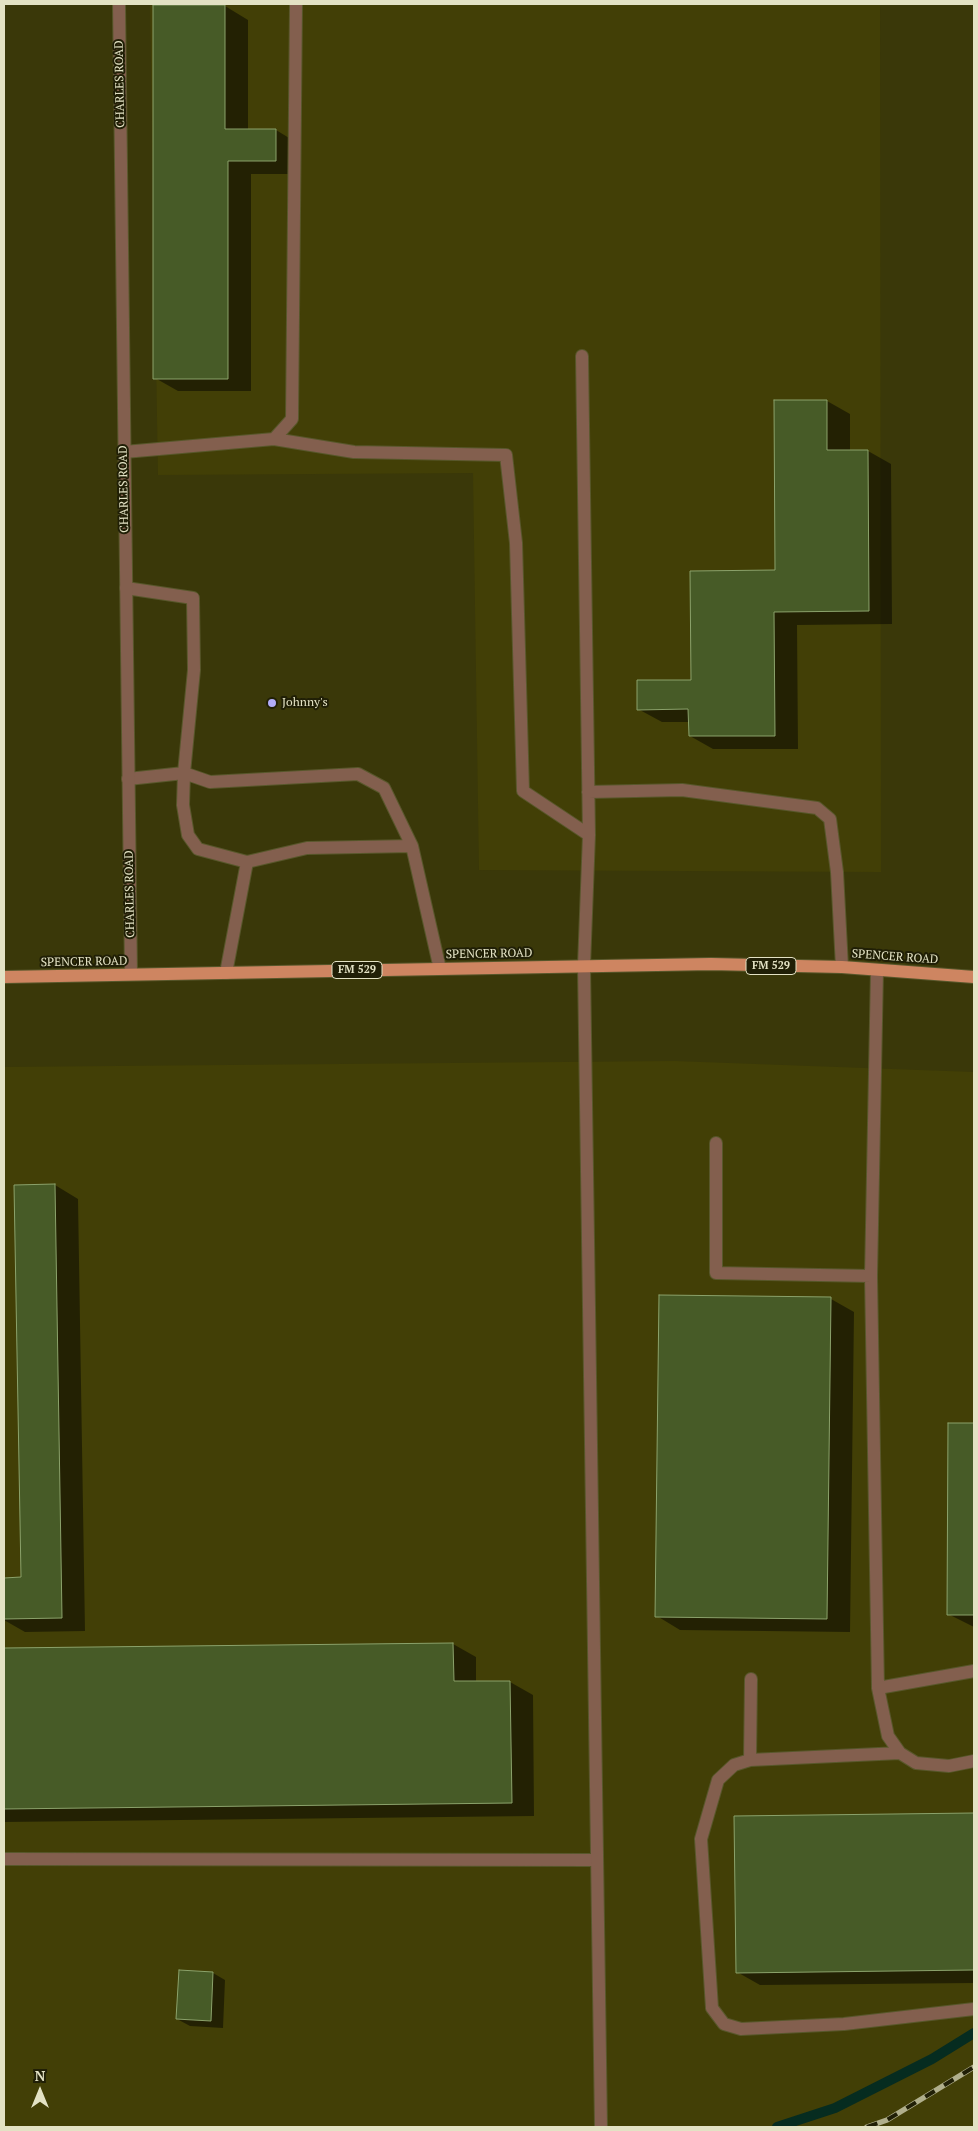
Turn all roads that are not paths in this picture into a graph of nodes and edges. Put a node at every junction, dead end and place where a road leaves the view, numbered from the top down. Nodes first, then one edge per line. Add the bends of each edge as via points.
1 (119, 4) edge
2 (296, 4) edge
3 (582, 356) dead end
4 (274, 439) junction
5 (124, 452) junction
6 (126, 588) junction
7 (184, 773) junction
8 (128, 779) junction
9 (588, 792) junction
10 (589, 836) junction
11 (412, 846) junction
12 (247, 862) junction
13 (584, 966) junction
14 (842, 968) junction
15 (440, 969) junction
16 (877, 970) junction
17 (226, 973) junction
18 (131, 974) junction
19 (4, 977) edge
20 (974, 977) edge
21 (716, 1143) dead end
22 (871, 1276) junction
23 (974, 1671) edge
24 (751, 1679) dead end
25 (878, 1688) junction
26 (900, 1753) junction
27 (750, 1760) junction
28 (974, 1760) edge
29 (4, 1859) edge
30 (597, 1860) junction
31 (974, 2009) edge
32 (601, 2127) edge

1 - 5 street, CHARLES ROAD
2 - 4 street via 292,419
3 - 9 street
4 - 5 street
4 - 10 street via 354,452 506,455 516,542 523,792
5 - 6 street, CHARLES ROAD
6 - 7 street via 193,598 194,670
6 - 8 street, CHARLES ROAD
7 - 8 street
7 - 11 street via 210,782 358,774 384,788
7 - 12 street via 183,805 188,836 198,849
8 - 18 street, CHARLES ROAD
9 - 10 street
9 - 14 street via 682,790 817,808 830,819 837,872
10 - 13 street
11 - 12 street via 307,848
11 - 15 street
12 - 17 street
13 - 14 main road, SPENCER ROAD / FM 529 via 711,964
13 - 15 main road, SPENCER ROAD / FM 529
13 - 30 street
14 - 16 main road, SPENCER ROAD / FM 529
15 - 17 main road, SPENCER ROAD / FM 529
16 - 20 main road, SPENCER ROAD / FM 529
16 - 22 street
17 - 18 main road, SPENCER ROAD / FM 529
18 - 19 main road, SPENCER ROAD / FM 529
21 - 22 street via 716,1273
22 - 25 street
23 - 25 street
24 - 27 street
25 - 26 street via 888,1736
26 - 27 street
26 - 28 street via 916,1763 949,1766
27 - 31 street via 734,1765 718,1780 701,1839 712,2008 724,2024 741,2029 844,2024
29 - 30 street
30 - 32 street

